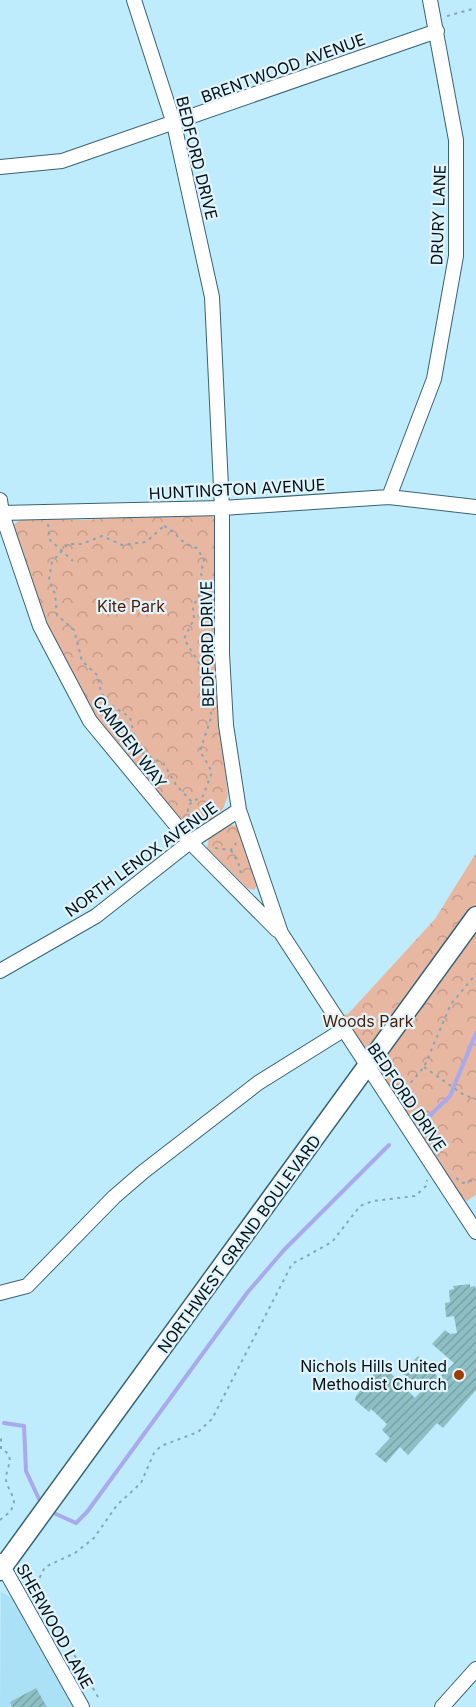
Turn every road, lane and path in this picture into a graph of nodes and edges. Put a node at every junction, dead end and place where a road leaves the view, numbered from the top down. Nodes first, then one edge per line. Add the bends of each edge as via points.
1 (134, 0) edge
2 (432, 7) edge
3 (476, 8) edge
4 (437, 31) junction
5 (174, 124) junction
6 (0, 166) edge
7 (389, 496) junction
8 (476, 507) edge
9 (222, 508) junction
10 (1, 509) edge
11 (51, 514) junction
12 (61, 551) junction
13 (73, 561) dead end
14 (239, 810) junction
15 (244, 827) junction
16 (192, 844) junction
17 (231, 850) junction
18 (237, 890) junction
19 (476, 916) edge
20 (281, 933) junction
21 (0, 971) edge
22 (476, 974) edge
23 (343, 1030) junction
24 (368, 1067) junction
25 (424, 1067) junction
26 (476, 1099) edge
27 (392, 1101) junction
28 (451, 1170) dead end
29 (427, 1172) dead end
30 (476, 1180) edge
31 (476, 1206) edge
32 (467, 1218) junction
33 (476, 1232) edge
34 (0, 1293) edge
35 (1, 1434) edge
36 (0, 1520) edge
37 (1, 1566) edge
38 (476, 1669) edge
39 (98, 1697) dead end
40 (82, 1707) edge
41 (442, 1707) edge

1 - 5 street, BEDFORD DRIVE
2 - 3 path via 446,16
2 - 4 street, DRURY LANE
4 - 5 street, BRENTWOOD AVENUE
4 - 7 street, DRURY LANE via 456,140 456,256 434,379
5 - 6 street, BRENTWOOD AVENUE via 63,161
5 - 9 street, BEDFORD DRIVE via 212,297
7 - 8 street, HUNTINGTON AVENUE
7 - 9 street, HUNTINGTON AVENUE
9 - 11 street, HUNTINGTON AVENUE
9 - 14 street, BEDFORD DRIVE via 222,654 226,725
10 - 11 street, HUNTINGTON AVENUE
10 - 16 street, CAMDEN WAY via 40,626 90,721
11 - 12 path via 47,520 50,540
12 - 12 path via 68,544 82,544 102,536 122,545 146,542 164,526 180,542 202,554 204,586 184,639 199,663 212,715 200,751 212,772 203,796 192,802 164,764 142,753 130,717 105,701 98,676 82,661 74,630 57,615 50,586 52,562
12 - 13 path
14 - 15 street, BEDFORD DRIVE
14 - 16 street, NORTH LENOX AVENUE
15 - 17 path
15 - 20 street, BEDFORD DRIVE
16 - 17 path
16 - 18 street, CAMDEN WAY
16 - 21 street, NORTH LENOX AVENUE via 96,916
17 - 18 path via 242,873
18 - 20 street, CAMDEN WAY
19 - 24 street, NORTHWEST GRAND BOULEVARD
20 - 23 street, BEDFORD DRIVE
22 - 25 path via 451,1004
23 - 24 street, BEDFORD DRIVE
23 - 34 street via 258,1083 143,1172 27,1286
24 - 27 street, BEDFORD DRIVE
24 - 37 street, NORTHWEST GRAND BOULEVARD
25 - 26 path
25 - 27 path
27 - 32 street, BEDFORD DRIVE
28 - 30 path via 464,1183
29 - 39 path via 426,1186 421,1192 360,1206 333,1242 292,1264 206,1427 161,1446 141,1483 117,1505 94,1538 75,1553 45,1567 39,1590
31 - 32 street
32 - 33 street, BEDFORD DRIVE
35 - 36 path via 1,1449 6,1450 10,1461 6,1478 14,1502 11,1511
37 - 40 street, SHERWOOD LANE
38 - 41 street

